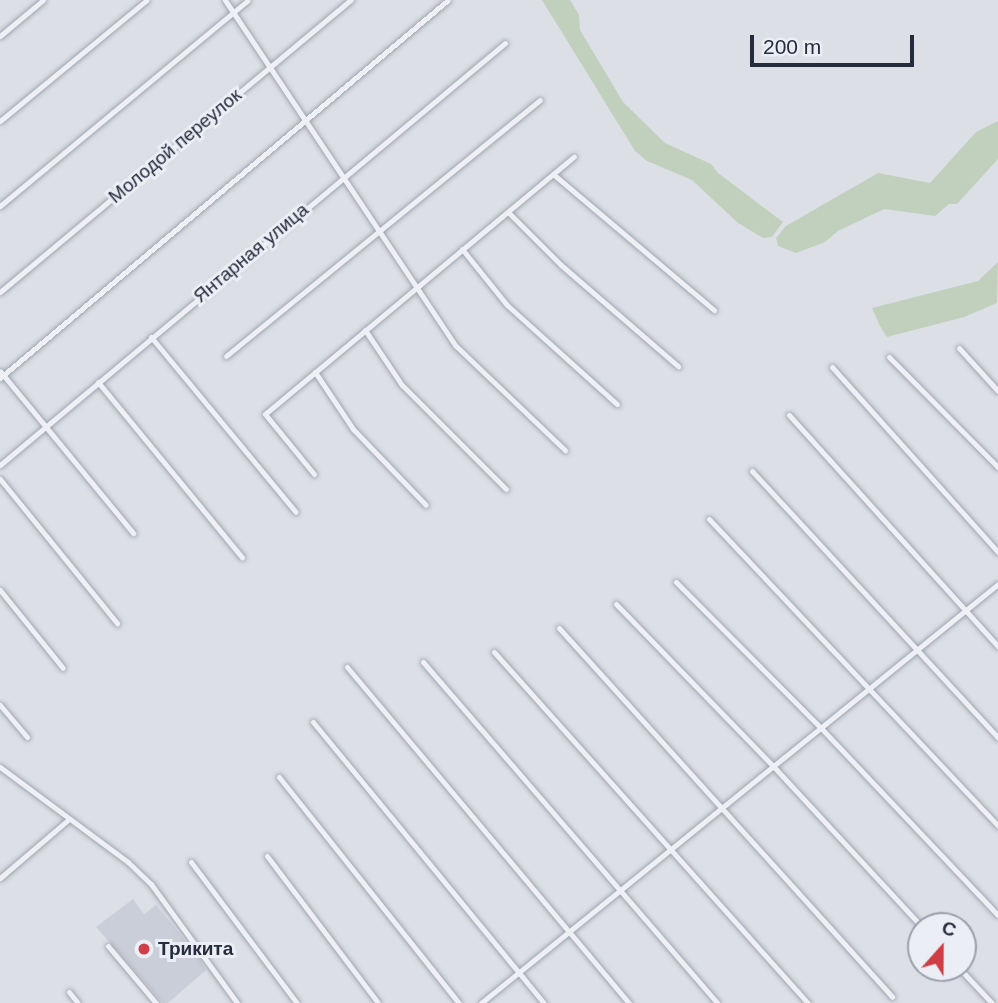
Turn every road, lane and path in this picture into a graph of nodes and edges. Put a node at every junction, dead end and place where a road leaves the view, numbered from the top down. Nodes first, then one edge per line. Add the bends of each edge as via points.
1 (43, 0) edge
2 (147, 0) edge
3 (225, 0) edge
4 (248, 0) edge
5 (351, 0) edge
6 (448, 0) edge
7 (233, 12) junction
8 (0, 36) edge
9 (505, 43) dead end
10 (270, 67) junction
11 (540, 100) dead end
12 (306, 120) junction
13 (0, 121) edge
14 (574, 157) dead end
15 (553, 174) junction
16 (343, 177) junction
17 (0, 206) edge
18 (508, 212) junction
19 (380, 231) junction
20 (462, 249) junction
21 (417, 287) junction
22 (0, 292) edge
23 (714, 310) dead end
24 (365, 330) junction
25 (150, 337) junction
26 (959, 348) dead end
27 (226, 356) dead end
28 (889, 357) dead end
29 (678, 366) dead end
30 (832, 367) dead end
31 (316, 372) junction
32 (1, 375) edge
33 (98, 382) junction
34 (998, 391) edge
35 (617, 404) dead end
36 (789, 415) dead end
37 (44, 428) junction
38 (565, 450) dead end
39 (0, 465) edge
40 (998, 467) edge
41 (752, 471) dead end
42 (314, 474) dead end
43 (0, 479) edge
44 (506, 489) dead end
45 (426, 505) dead end
46 (296, 512) dead end
47 (709, 519) dead end
48 (133, 533) dead end
49 (998, 552) edge
50 (242, 557) dead end
51 (676, 582) dead end
52 (998, 584) edge
53 (0, 590) edge
54 (616, 604) dead end
55 (966, 610) junction
56 (117, 623) dead end
57 (559, 628) dead end
58 (998, 646) edge
59 (917, 650) junction
60 (494, 652) dead end
61 (423, 662) dead end
62 (347, 667) dead end
63 (63, 668) dead end
64 (869, 689) junction
65 (0, 705) edge
66 (313, 722) dead end
67 (821, 728) junction
68 (27, 737) dead end
69 (998, 738) edge
70 (773, 766) junction
71 (0, 767) edge
72 (279, 777) dead end
73 (723, 807) junction
74 (69, 819) junction
75 (998, 826) edge
76 (671, 848) junction
77 (267, 856) dead end
78 (191, 862) dead end
79 (0, 878) edge
80 (620, 889) junction
81 (908, 912) edge
82 (998, 915) edge
83 (570, 931) junction
84 (108, 946) dead end
85 (519, 972) junction
86 (972, 982) edge
87 (69, 992) dead end
88 (892, 997) dead end
89 (78, 1003) edge
90 (156, 1003) edge
91 (237, 1003) edge
92 (297, 1003) edge
93 (378, 1003) edge
94 (459, 1003) edge
95 (481, 1003) edge
96 (544, 1003) edge
97 (629, 1003) edge
98 (717, 1003) edge
99 (808, 1003) edge
100 (992, 1003) edge

1 - 8 street
2 - 13 street
3 - 7 street
4 - 7 street
5 - 10 street, Молодой переулок
6 - 12 street
7 - 10 street
7 - 17 street
9 - 16 street, Янтарная улица
10 - 12 street
10 - 22 street, Молодой переулок
11 - 19 street
12 - 16 street
12 - 32 street
14 - 15 street
15 - 18 street
15 - 23 street
16 - 19 street
16 - 25 street, Янтарная улица
18 - 20 street
18 - 29 street via 561,265
19 - 21 street
19 - 27 street
20 - 21 street
20 - 35 street via 507,305
21 - 24 street
21 - 38 street via 456,346
24 - 31 street
24 - 44 street via 402,385
25 - 33 street, Янтарная улица
25 - 46 street
26 - 34 street
28 - 40 street
30 - 49 street
31 - 42 street via 265,414
31 - 45 street via 353,429
32 - 37 street
33 - 37 street, Янтарная улица
33 - 50 street
36 - 55 street
37 - 39 street, Янтарная улица
37 - 48 street
41 - 59 street
43 - 56 street
47 - 64 street
51 - 67 street
52 - 55 street
53 - 63 street
54 - 70 street
55 - 58 street
55 - 59 street
57 - 73 street
59 - 64 street
59 - 69 street
60 - 76 street
61 - 80 street
62 - 83 street
64 - 67 street
64 - 75 street
65 - 68 street
66 - 85 street
67 - 70 street
67 - 82 street
70 - 73 street
70 - 81 street
71 - 74 street
72 - 94 street
73 - 76 street
73 - 88 street
74 - 79 street
74 - 91 street via 151,884
76 - 80 street
76 - 99 street
77 - 93 street
78 - 92 street
80 - 83 street
80 - 98 street
83 - 85 street
83 - 97 street
84 - 90 street
85 - 95 street
85 - 96 street
86 - 100 street
87 - 89 street

